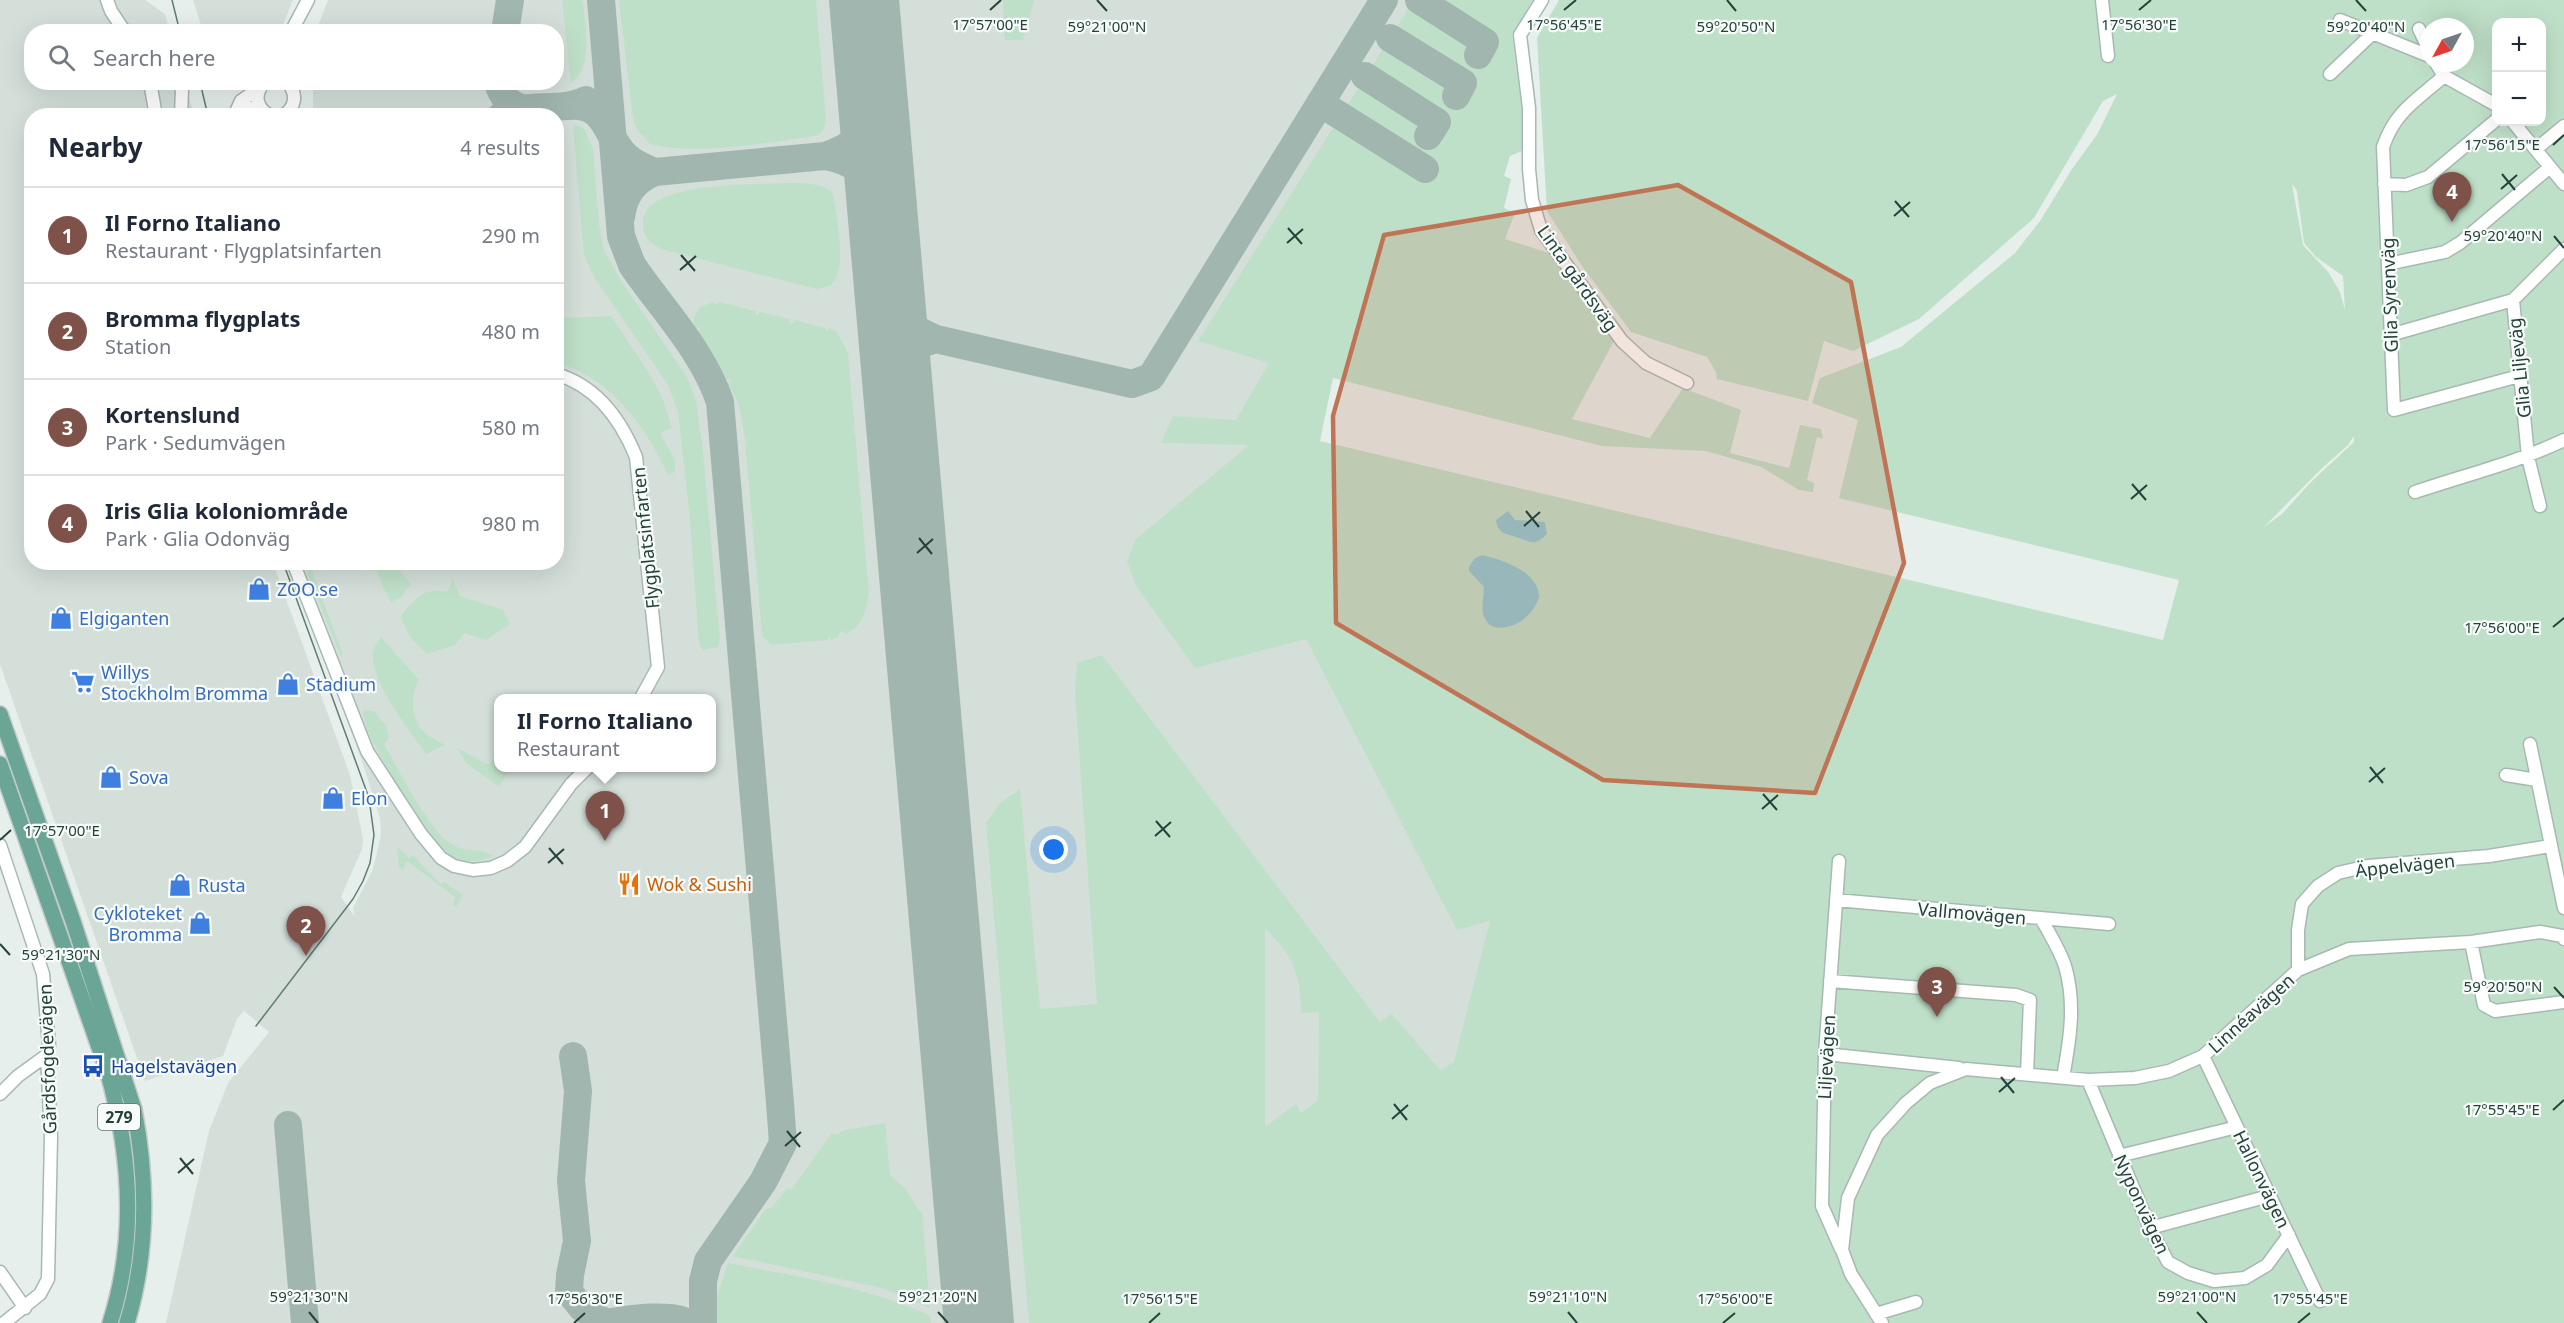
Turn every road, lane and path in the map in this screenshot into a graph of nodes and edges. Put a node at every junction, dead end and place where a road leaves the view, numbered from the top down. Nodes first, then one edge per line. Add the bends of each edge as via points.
1 (100, 0) edge
2 (107, 0) edge
3 (1542, 0) edge
4 (2102, 0) edge
5 (306, 4) edge
6 (2340, 20) dead end
7 (113, 24) edge
8 (120, 24) edge
9 (295, 24) edge
10 (302, 24) edge
11 (2373, 33) junction
12 (2420, 52) edge
13 (2108, 56) dead end
14 (2442, 72) edge
15 (2330, 74) dead end
16 (2444, 76) junction
17 (151, 90) edge
18 (182, 90) edge
19 (256, 90) edge
20 (261, 90) edge
21 (292, 90) edge
22 (2492, 103) edge
23 (155, 108) edge
24 (181, 108) edge
25 (239, 108) edge
26 (262, 108) edge
27 (290, 108) edge
28 (2492, 123) edge
29 (2516, 126) edge
30 (2564, 126) edge
31 (2536, 149) junction
32 (2550, 167) junction
33 (2384, 184) junction
34 (2564, 184) edge
35 (2564, 249) edge
36 (2388, 264) junction
37 (2513, 300) junction
38 (2390, 335) junction
39 (2519, 376) junction
40 (564, 378) edge
41 (1687, 383) dead end
42 (2564, 440) edge
43 (2528, 457) junction
44 (2415, 492) dead end
45 (2540, 506) dead end
46 (296, 570) edge
47 (644, 694) edge
48 (0, 714) edge
49 (2529, 744) dead end
50 (0, 764) edge
51 (583, 772) edge
52 (2506, 775) dead end
53 (2537, 780) junction
54 (0, 845) edge
55 (2550, 846) junction
56 (1839, 861) dead end
57 (61, 888) junction
58 (45, 894) junction
59 (1836, 900) junction
60 (2564, 908) edge
61 (2042, 920) junction
62 (2109, 924) dead end
63 (2564, 939) edge
64 (2471, 942) junction
65 (2298, 970) junction
66 (1830, 981) junction
67 (2564, 1002) edge
68 (47, 1054) junction
69 (1824, 1054) junction
70 (2203, 1056) junction
71 (1966, 1069) junction
72 (2027, 1074) junction
73 (2063, 1077) junction
74 (2088, 1080) junction
75 (0, 1094) edge
76 (2237, 1127) junction
77 (2119, 1156) junction
78 (2269, 1196) junction
79 (2150, 1228) junction
80 (2289, 1235) junction
81 (1842, 1250) junction
82 (0, 1272) edge
83 (2320, 1301) dead end
84 (1916, 1302) dead end
85 (25, 1308) junction
86 (1879, 1318) edge
87 (4, 1323) edge
88 (110, 1323) edge
89 (127, 1323) edge

1 - 7 street
2 - 8 street
3 - 41 street, Linta gårdsväg via 1520,35 1535,215 1541,230 1622,340 1646,363
4 - 13 street
5 - 9 street
5 - 10 street
6 - 11 street
11 - 12 street
11 - 15 street
14 - 16 street
16 - 22 street
16 - 33 street, Glia Syrenväg via 2390,127 2383,147
17 - 23 street
18 - 24 street
19 - 25 street via 241,101
20 - 26 street via 257,98
21 - 27 street via 295,101
28 - 33 street via 2428,177 2406,185
29 - 31 street
30 - 31 street
31 - 32 street
32 - 34 street
32 - 36 street via 2445,252
33 - 36 street, Glia Syrenväg
35 - 37 street, Glia Liljeväg
36 - 38 street, Glia Syrenväg
37 - 38 street
37 - 39 street, Glia Liljeväg
38 - 39 street, Glia Syrenväg via 2394,410
39 - 43 street, Glia Liljeväg
40 - 47 street, Flygplatsinfarten via 586,388 611,410 636,457 658,667
42 - 43 street
43 - 44 street
43 - 45 street, Glia Liljeväg
46 - 51 street via 367,751 441,858 473,870 507,861 525,848
48 - 57 main road
49 - 53 street
50 - 58 main road, 279
52 - 53 street
53 - 55 street
54 - 68 street, Gårdsfogdevägen via 43,974
55 - 60 street
55 - 65 street, Äppelvägen via 2489,856 2368,866 2338,873 2318,886 2302,904
56 - 59 street, Liljevägen
57 - 58 main road
57 - 89 main road via 126,1080 141,1141 141,1264
58 - 88 main road, 279 via 107,1070 126,1149 126,1256
59 - 61 street, Vallmovägen
59 - 66 street, Liljevägen
61 - 62 street, Vallmovägen
61 - 73 street via 2064,965 2071,996
63 - 64 street, Linnéavägen via 2540,932
64 - 65 street, Linnéavägen via 2349,950
64 - 67 street via 2484,1005 2494,1011
65 - 70 street, Linnéavägen
66 - 69 street, Liljevägen
66 - 72 street via 2016,995 2030,1000
68 - 75 street
68 - 85 street, Gårdsfogdevägen via 51,1137 48,1279 40,1294
69 - 71 street
69 - 81 street, Liljevägen via 1822,1206
70 - 74 street, Linnéavägen via 2169,1071 2135,1078
70 - 76 street, Hallonvägen
71 - 72 street, Linnéavägen
71 - 81 street, Linnéavägen via 1930,1083 1877,1135 1848,1198
72 - 73 street, Linnéavägen
73 - 74 street, Linnéavägen
74 - 77 street, Nyponvägen
76 - 77 street
76 - 78 street, Hallonvägen
77 - 79 street, Nyponvägen
78 - 79 street
78 - 80 street, Hallonvägen
79 - 80 street, Nyponvägen via 2168,1262 2214,1281 2245,1278 2267,1265
80 - 83 street, Hallonvägen
81 - 86 street, Linnéavägen via 1851,1274
82 - 85 street
84 - 86 street
85 - 87 street

